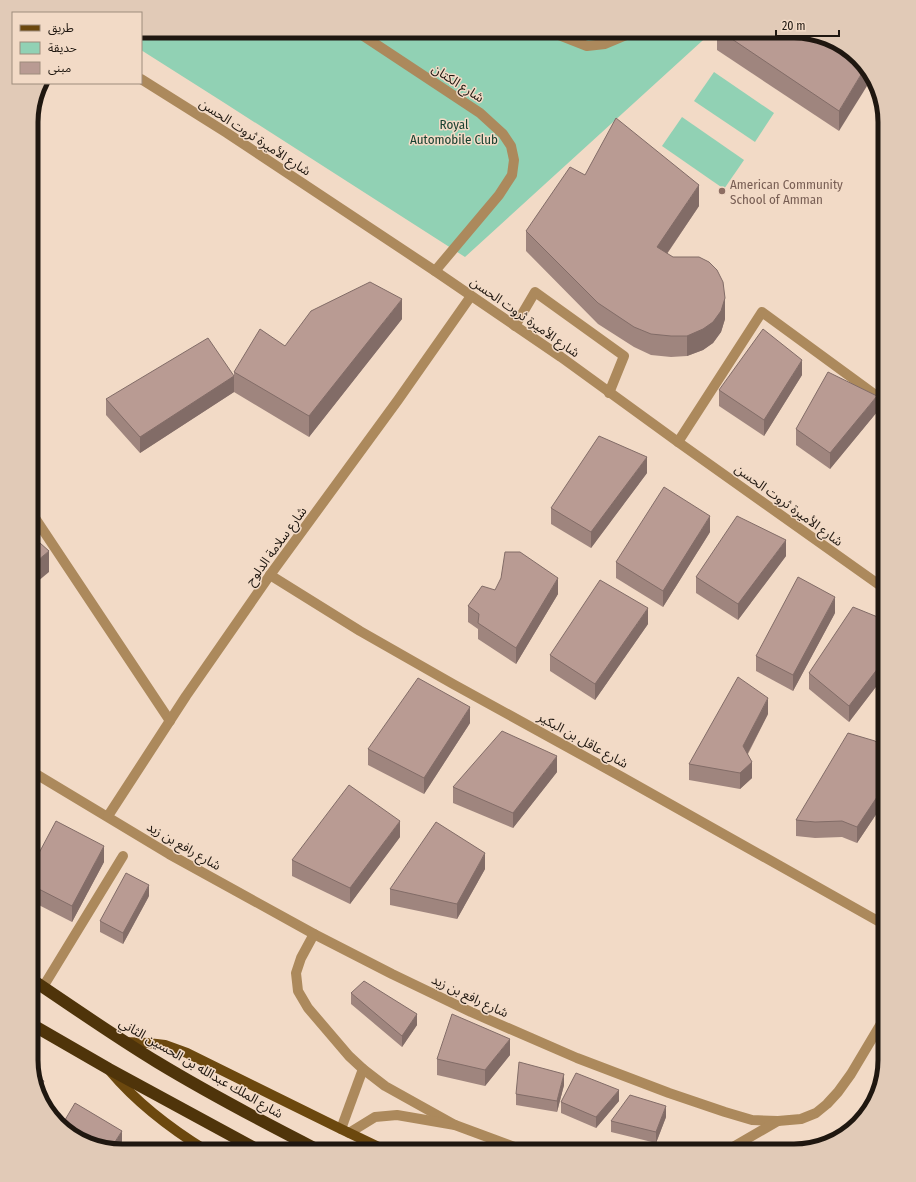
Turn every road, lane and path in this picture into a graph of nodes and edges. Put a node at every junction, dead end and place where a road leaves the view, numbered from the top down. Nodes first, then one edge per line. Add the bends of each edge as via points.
1 (367, 38) edge
2 (567, 38) edge
3 (619, 38) edge
4 (142, 80) edge
5 (435, 271) junction
6 (471, 296) junction
7 (515, 326) junction
8 (609, 393) junction
9 (878, 397) edge
10 (678, 442) junction
11 (38, 523) edge
12 (270, 576) junction
13 (878, 584) edge
14 (170, 721) junction
15 (38, 775) edge
16 (108, 816) junction
17 (123, 856) dead end
18 (878, 921) edge
19 (314, 934) junction
20 (38, 984) edge
21 (43, 987) junction
22 (38, 1028) edge
23 (878, 1028) edge
24 (125, 1042) junction
25 (109, 1069) junction
26 (363, 1069) junction
27 (778, 1121) junction
28 (455, 1125) junction
29 (345, 1131) junction
30 (196, 1144) edge
31 (247, 1144) edge
32 (307, 1144) edge
33 (372, 1144) edge
34 (506, 1144) edge
35 (738, 1144) edge

1 - 5 street, شارع الكتان via 480,113 503,134 511,146 514,160 512,174 499,195
2 - 3 street via 588,46 605,44
4 - 5 street, شارع الأميرة ثروت الحسن
5 - 6 street, شارع الأميرة ثروت الحسن
6 - 7 street, شارع الأميرة ثروت الحسن
6 - 12 street, شارع سلامة الدلوح
7 - 8 street, شارع الأميرة ثروت الحسن
7 - 8 street via 535,292 624,356
8 - 10 street, شارع الأميرة ثروت الحسن
9 - 10 street via 762,312
10 - 13 street, شارع الأميرة ثروت الحسن
11 - 14 street
12 - 14 street, شارع سلامة الدلوح
12 - 18 street, شارع عاقل بن البكير via 360,631
14 - 16 street, شارع سلامة الدلوح
15 - 16 street, شارع رافع بن زيد
16 - 19 street, شارع رافع بن زيد via 169,854
17 - 21 street
19 - 26 street via 296,973 298,991 308,1008
19 - 27 street, شارع رافع بن زيد via 471,1012 577,1058 725,1112 752,1120
20 - 21 highway, شارع الملك عبدالله بن الحسين الثاني
21 - 24 highway, شارع الملك عبدالله بن الحسين الثاني
22 - 25 highway
23 - 27 street, شارع رافع بن زيد via 851,1074 827,1104 816,1113 801,1119
24 - 29 main road via 165,1045 187,1053
24 - 32 highway, شارع الملك عبدالله بن الحسين الثاني
25 - 30 main road via 123,1087 142,1104
25 - 31 highway
26 - 28 street via 385,1086
26 - 29 street
27 - 35 street
28 - 29 street via 397,1115 375,1117
28 - 34 street
29 - 33 main road

